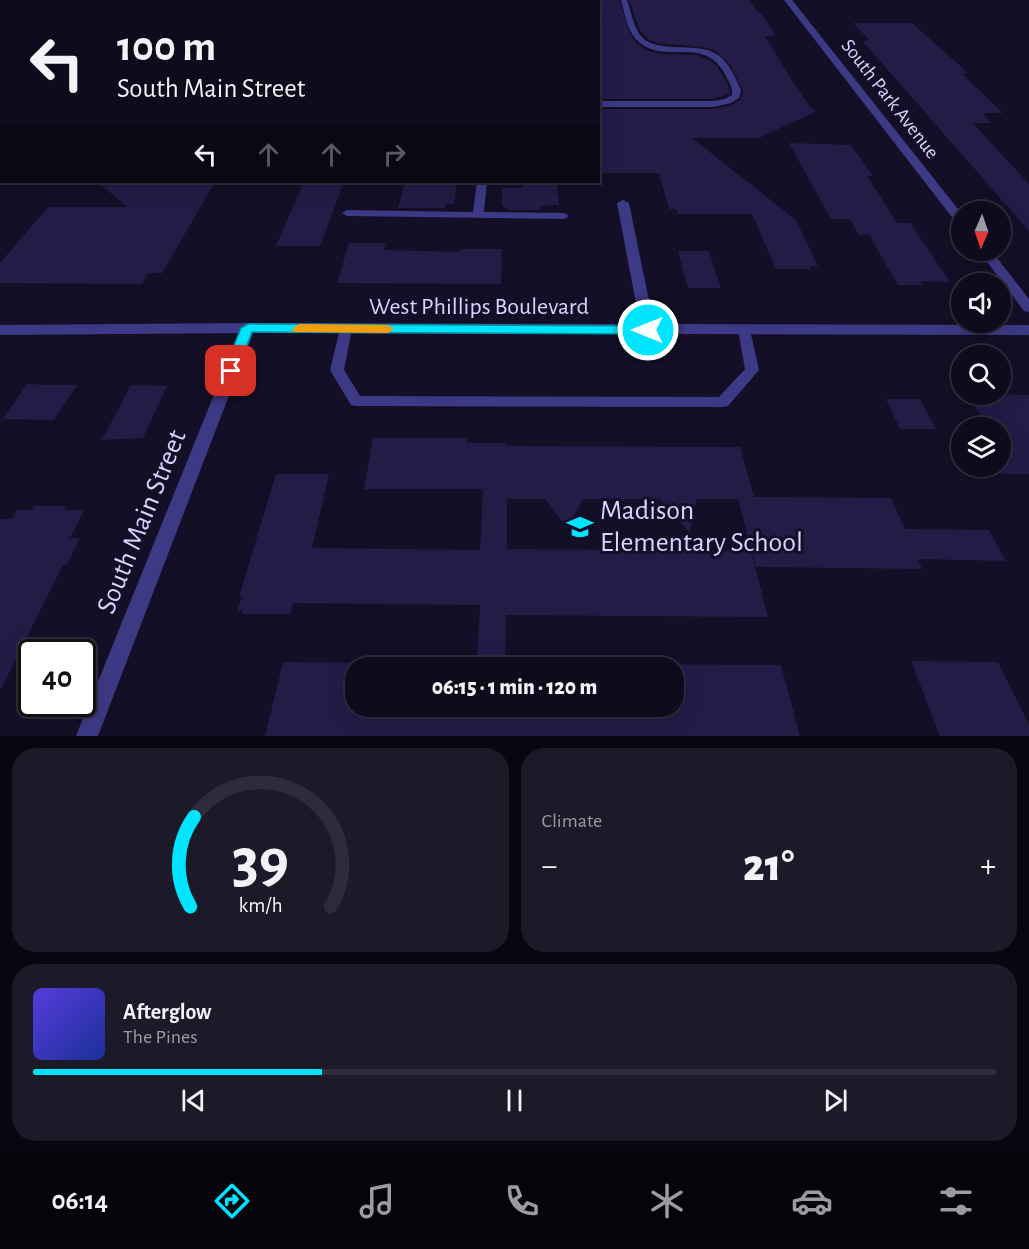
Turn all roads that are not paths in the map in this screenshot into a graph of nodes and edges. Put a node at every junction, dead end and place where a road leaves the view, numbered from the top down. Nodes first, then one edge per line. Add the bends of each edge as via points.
1 (624, 0) edge
2 (788, 0) edge
3 (600, 104) edge
4 (482, 183) edge
5 (623, 203) dead end
6 (951, 208) edge
7 (347, 213) dead end
8 (478, 214) junction
9 (564, 216) dead end
10 (993, 261) edge
11 (1029, 308) edge
12 (248, 328) junction
13 (346, 329) junction
14 (0, 330) edge
15 (648, 330) junction
16 (744, 330) junction
17 (1029, 330) edge
18 (87, 736) edge

1 - 3 lane via 641,41 712,54 720,60 737,90 736,96 713,104
2 - 6 street, South Park Avenue
4 - 8 lane
5 - 15 street
7 - 8 lane
8 - 9 lane
10 - 11 street
12 - 13 street, West Phillips Boulevard
12 - 14 street, West Phillips Boulevard
12 - 18 street, South Main Street
13 - 15 street, West Phillips Boulevard
13 - 16 lane via 337,370 357,401 699,402 723,402 752,370
15 - 16 street, West Phillips Boulevard
16 - 17 street, West Phillips Boulevard

